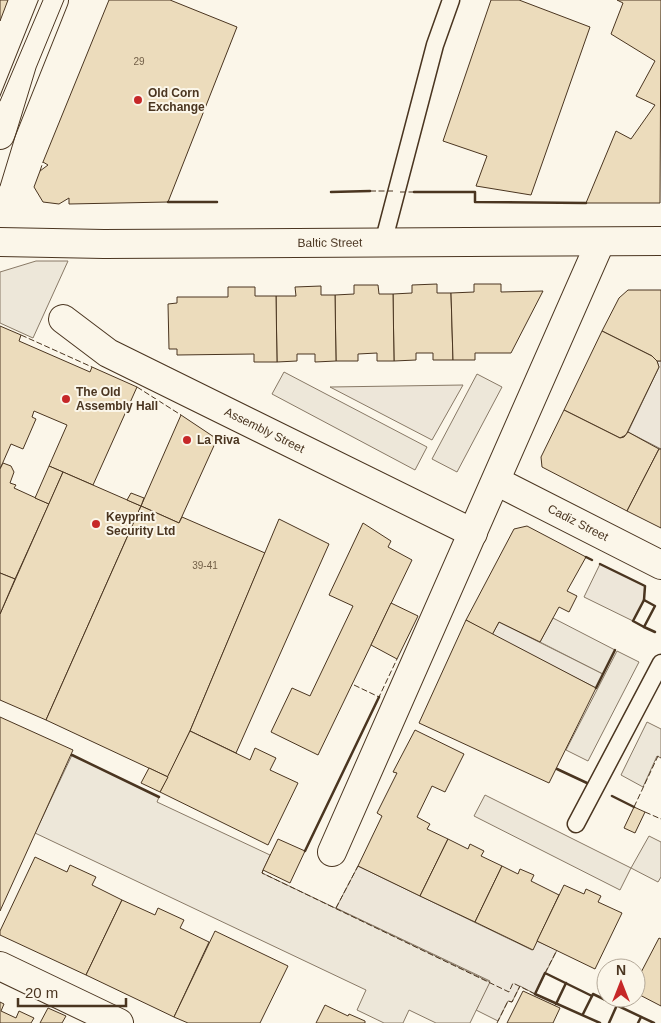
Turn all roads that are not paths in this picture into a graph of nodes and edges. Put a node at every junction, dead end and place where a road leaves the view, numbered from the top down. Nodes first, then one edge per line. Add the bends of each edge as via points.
1 (54, 0) edge
2 (450, 0) edge
3 (0, 135) edge
4 (661, 241) edge
5 (0, 242) edge
6 (383, 243) junction
7 (600, 243) junction
8 (63, 319) dead end
9 (496, 481) junction
10 (473, 533) junction
11 (661, 565) edge
12 (661, 663) edge
13 (576, 824) dead end
14 (332, 852) dead end
15 (0, 966) edge
16 (106, 1020) edge

1 - 3 street
2 - 6 lane
4 - 7 street, Baltic Street
5 - 6 street, Baltic Street
6 - 7 street, Baltic Street
7 - 9 street
8 - 10 street, Assembly Street via 108,353
9 - 10 street
9 - 11 street, Cadiz Street
10 - 14 street
12 - 13 lane
15 - 16 street

